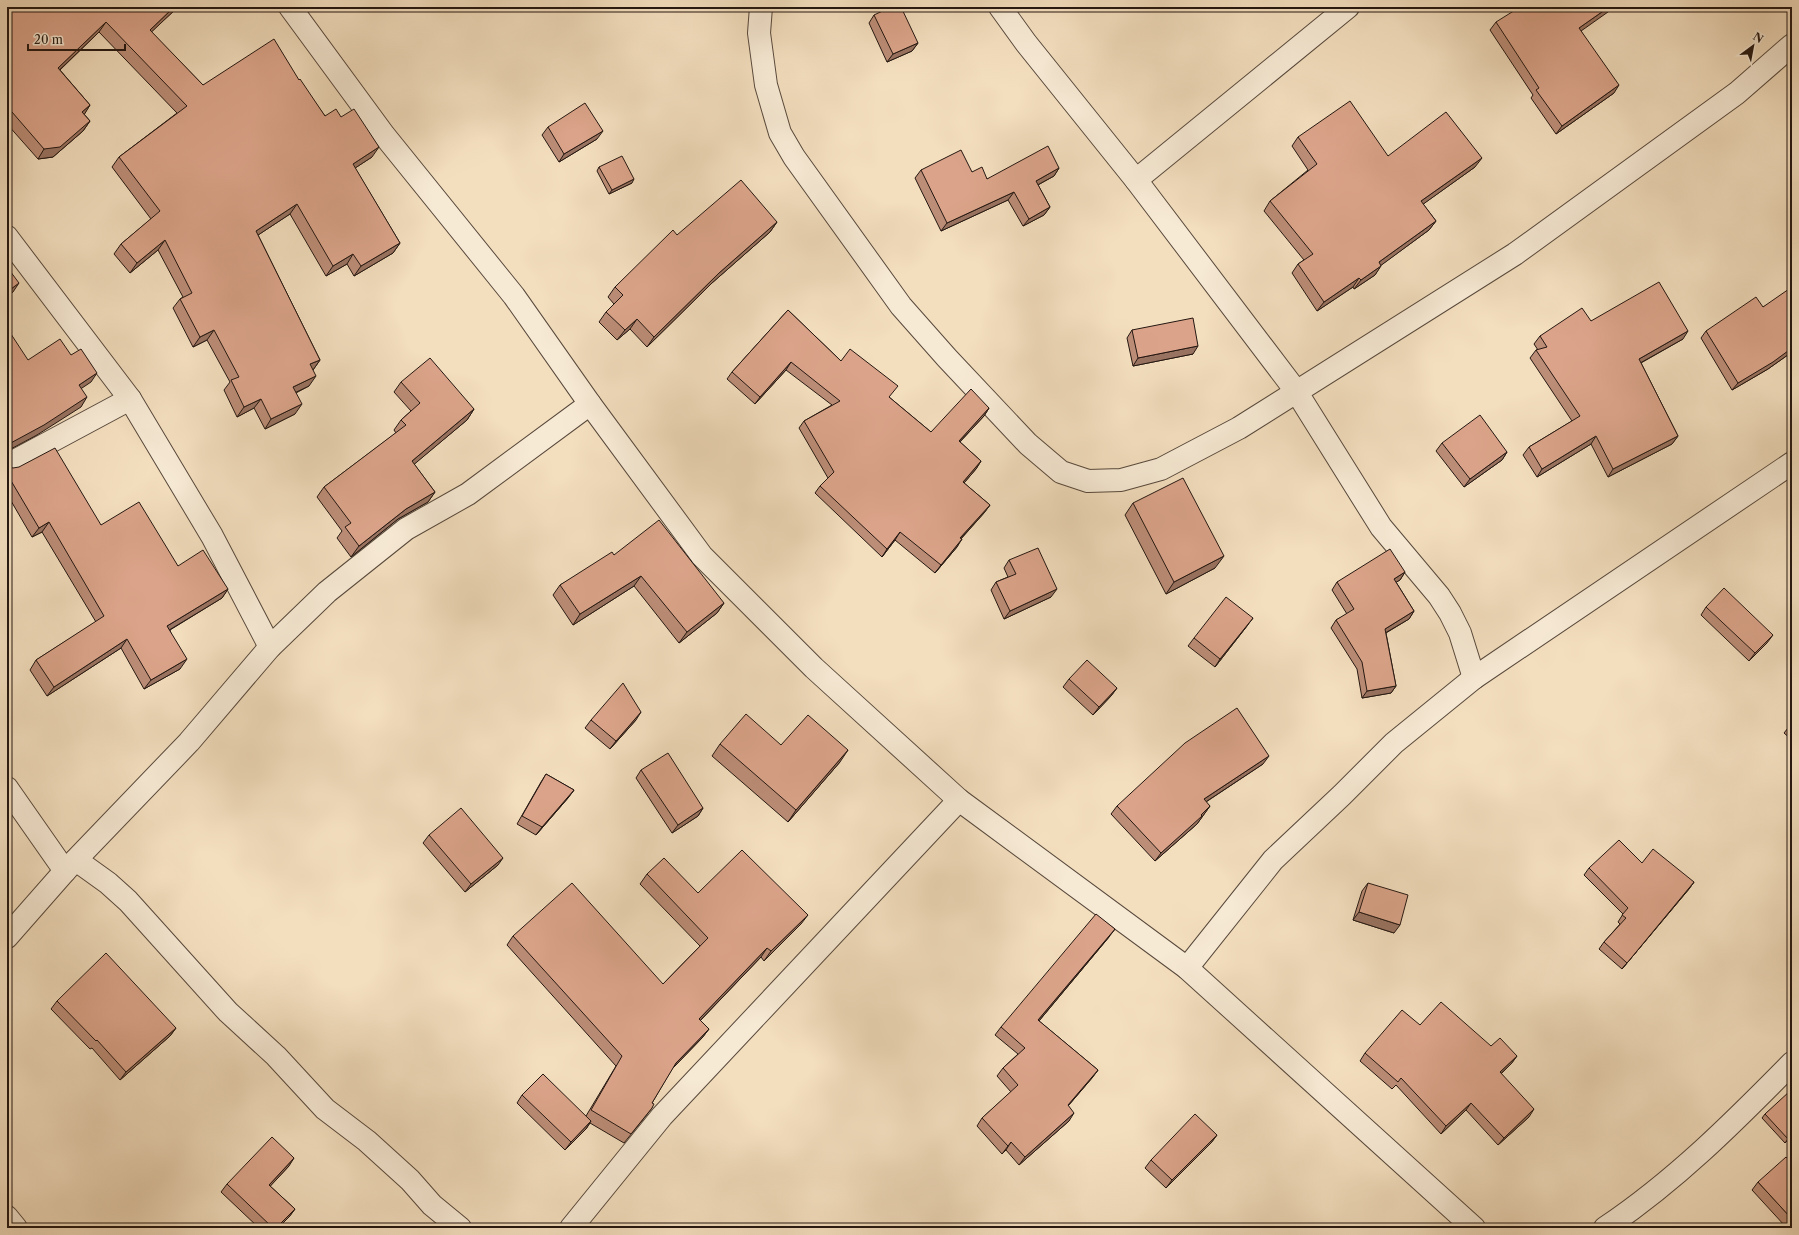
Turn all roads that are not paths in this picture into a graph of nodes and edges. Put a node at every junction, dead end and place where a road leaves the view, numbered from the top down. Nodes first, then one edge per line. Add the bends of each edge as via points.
1 (290, 7) edge
2 (761, 7) edge
3 (1000, 7) edge
4 (1348, 7) edge
5 (1792, 45) edge
6 (1136, 180) junction
7 (7, 237) edge
8 (1296, 391) junction
9 (130, 399) junction
10 (590, 404) junction
11 (1792, 463) edge
12 (7, 465) edge
13 (270, 646) junction
14 (1474, 678) junction
15 (7, 788) edge
16 (959, 800) junction
17 (71, 865) junction
18 (7, 937) edge
19 (1186, 968) junction
20 (1792, 1063) edge
21 (7, 1217) edge
22 (16, 1228) edge
23 (460, 1228) edge
24 (572, 1228) edge
25 (1474, 1228) edge
26 (1605, 1228) edge

1 - 10 street via 384,135 514,296
2 - 8 street via 759,33 766,85 780,134 794,157 901,306 1028,444 1061,472 1088,481 1121,480 1161,469 1239,428
3 - 6 street
4 - 6 street
5 - 8 street via 1737,93 1515,254
6 - 8 street
7 - 9 street
8 - 14 street via 1381,527 1439,596 1450,613 1460,633
9 - 12 street
9 - 13 street via 212,536
10 - 13 street via 468,494 406,529 327,592
10 - 16 street via 702,556 814,668
11 - 14 street
13 - 17 street via 189,742
14 - 19 street via 1394,743 1273,860
15 - 17 street
16 - 19 street
16 - 24 street via 662,1116
17 - 18 street
17 - 23 street via 128,901 228,1012 276,1056 325,1109 367,1141 410,1180 432,1205
19 - 25 street
20 - 26 street via 1721,1135 1665,1185
21 - 22 street

